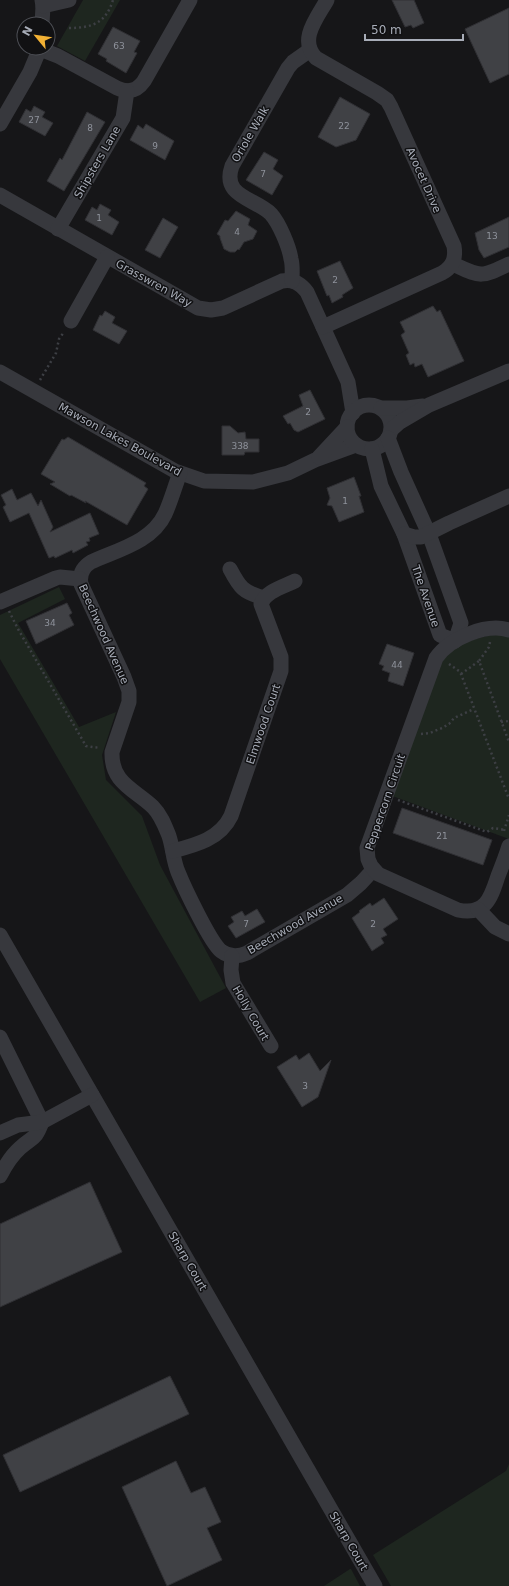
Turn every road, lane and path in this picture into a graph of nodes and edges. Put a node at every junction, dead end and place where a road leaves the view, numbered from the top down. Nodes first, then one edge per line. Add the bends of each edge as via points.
1 (69, 0) edge
2 (114, 0) edge
3 (190, 0) edge
4 (327, 0) edge
5 (42, 3) edge
6 (42, 16) edge
7 (69, 28) dead end
8 (310, 50) junction
9 (56, 55) edge
10 (37, 56) edge
11 (127, 91) junction
12 (0, 124) edge
13 (0, 195) edge
14 (58, 229) junction
15 (107, 257) junction
16 (452, 264) junction
17 (509, 264) edge
18 (292, 280) junction
19 (71, 321) joint
20 (323, 328) junction
21 (509, 371) edge
22 (0, 372) edge
23 (348, 382) junction
24 (34, 391) junction
25 (429, 405) junction
26 (375, 407) junction
27 (353, 413) junction
28 (347, 427) junction
29 (389, 434) junction
30 (356, 445) junction
31 (372, 449) junction
32 (316, 460) junction
33 (180, 473) junction
34 (509, 496) edge
35 (404, 534) junction
36 (429, 534) junction
37 (230, 569) dead end
38 (80, 579) junction
39 (295, 580) dead end
40 (264, 598) junction
41 (5, 607) edge
42 (491, 628) junction
43 (509, 630) edge
44 (455, 641) junction
45 (436, 658) junction
46 (479, 661) junction
47 (461, 674) junction
48 (474, 709) junction
49 (501, 722) junction
50 (509, 722) edge
51 (410, 729) junction
52 (509, 742) edge
53 (104, 749) dead end
54 (509, 799) edge
55 (394, 802) dead end
56 (505, 830) dead end
57 (509, 846) edge
58 (173, 851) junction
59 (373, 870) junction
60 (478, 909) junction
61 (509, 934) edge
62 (0, 936) edge
63 (232, 956) junction
64 (0, 1037) edge
65 (270, 1046) dead end
66 (92, 1095) junction
67 (42, 1122) junction
68 (0, 1133) edge
69 (0, 1176) edge
70 (375, 1586) edge

1 - 5 street
2 - 7 path via 102,20 92,26
3 - 11 street via 144,81 136,89
4 - 8 street via 309,32
5 - 6 street
8 - 16 street, Avocet Drive via 316,58 383,97 391,107 454,246 455,257
8 - 18 street, Oriole Walk via 288,68 232,166 230,176 235,191 264,209 276,220 290,253
9 - 11 street
10 - 12 street
11 - 14 street, Shipsters Lane via 123,118
13 - 14 street, Grasswren Way
14 - 15 street, Grasswren Way
15 - 18 street, Grasswren Way via 204,310 223,308 282,281
15 - 19 street, Grasswren Way
16 - 17 street via 484,275
16 - 20 street via 442,273
18 - 20 street via 307,292
19 - 24 path via 59,339 56,353
20 - 23 street
21 - 25 street
22 - 24 street, Mawson Lakes Boulevard
23 - 26 street
23 - 27 street
24 - 33 street, Mawson Lakes Boulevard
25 - 26 street via 407,408
25 - 29 street via 400,422
26 - 27 street via 359,408
26 - 29 street via 387,414 390,420
27 - 28 street
28 - 30 street via 350,438
28 - 32 street, Mawson Lakes Boulevard
29 - 31 street via 379,447
29 - 36 street via 401,472
30 - 31 street
30 - 32 street, Mawson Lakes Boulevard
31 - 35 street, The Avenue via 381,486
32 - 33 street, Mawson Lakes Boulevard via 288,474 253,482 204,481
33 - 38 street, Beechwood Avenue via 165,513 154,529 141,540 86,565
34 - 36 street
35 - 36 street via 421,537
35 - 44 street, The Avenue via 440,635
36 - 44 street via 460,623
37 - 40 street via 243,590
38 - 41 street, Beechwood Avenue via 56,578
38 - 58 street, Beechwood Avenue via 130,695 113,747 114,769 119,779 161,817
39 - 40 street
40 - 58 street, Elmwood Court via 262,610 281,656 281,671 231,816 219,833 196,845
41 - 53 path via 86,746
42 - 43 street, Peppercorn Circuit
42 - 44 street, Peppercorn Circuit via 482,629
42 - 46 path via 489,647
44 - 45 street, Peppercorn Circuit
45 - 47 path
45 - 51 street, Peppercorn Circuit
46 - 47 path
46 - 49 path
47 - 48 path
48 - 51 path via 430,733 422,734
48 - 54 path
49 - 50 path
49 - 52 path
51 - 59 street, Peppercorn Circuit via 367,848 368,860
55 - 56 path via 400,800 487,832 493,828
57 - 60 street via 490,898
58 - 63 street, Beechwood Avenue via 177,871 199,916 217,947
59 - 60 street via 385,878 458,910
59 - 63 street, Beechwood Avenue via 347,895 247,953
60 - 61 street via 495,927
62 - 66 street, Sharp Court
63 - 65 street, Holly Court via 231,970 234,983
64 - 67 street
66 - 67 street
66 - 70 street, Sharp Court
67 - 68 street via 18,1125
67 - 69 street via 33,1140 21,1147 7,1162

